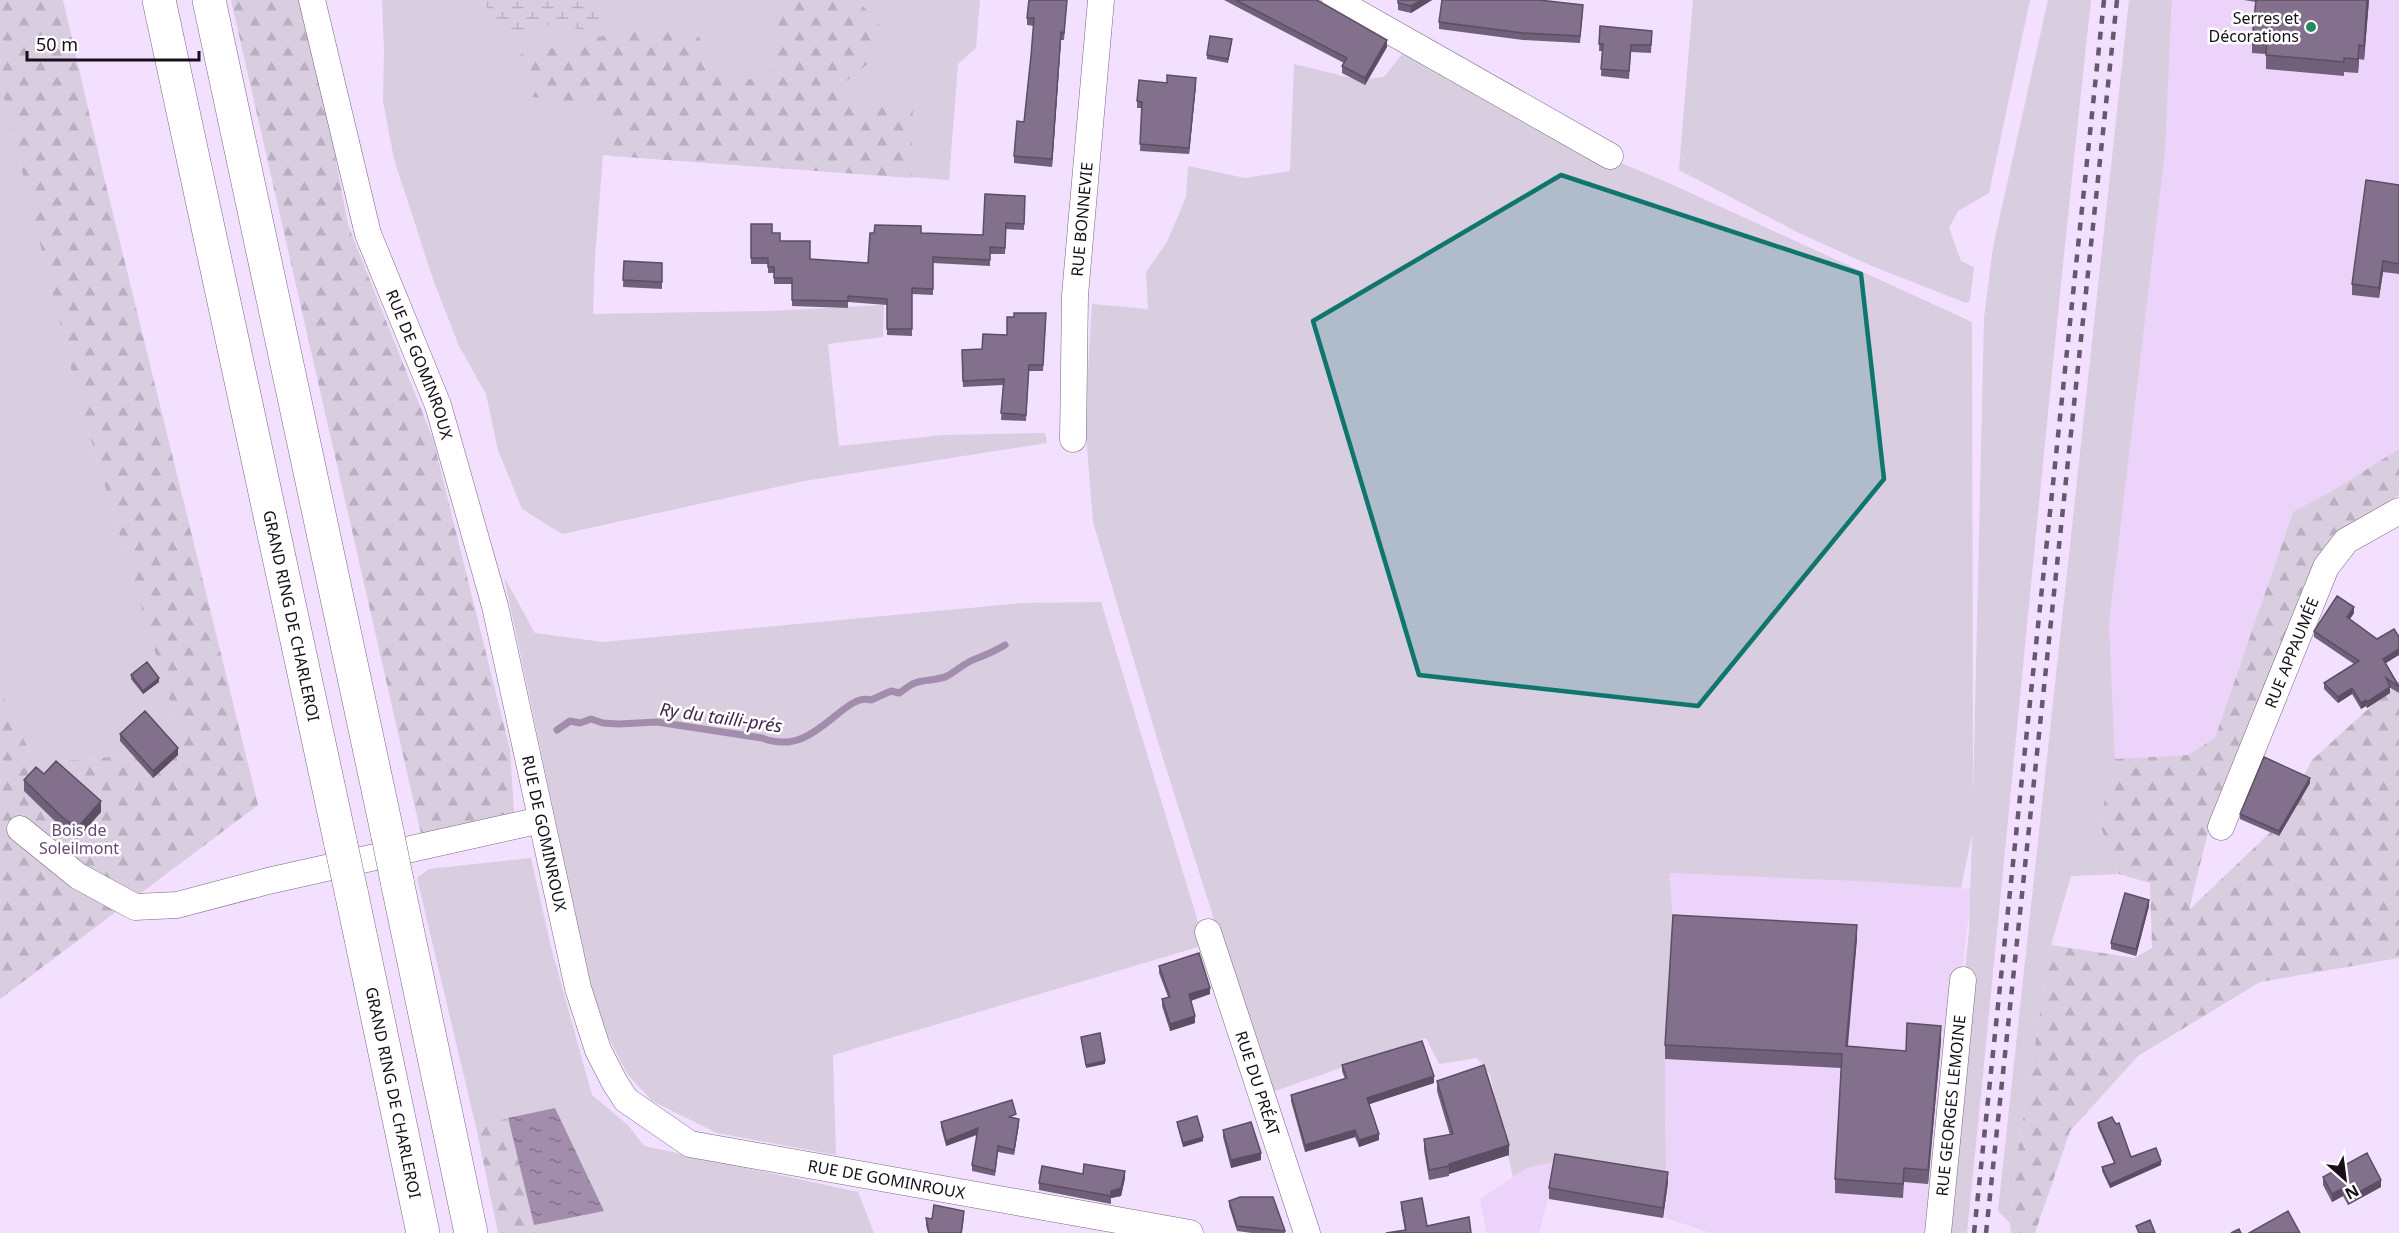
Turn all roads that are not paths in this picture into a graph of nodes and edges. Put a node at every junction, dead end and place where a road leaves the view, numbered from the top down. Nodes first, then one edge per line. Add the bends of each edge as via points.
1 (159, 0) edge
2 (209, 0) edge
3 (312, 0) edge
4 (1101, 0) edge
5 (1335, 0) edge
6 (1610, 156) dead end
7 (1073, 439) dead end
8 (2399, 511) edge
9 (541, 820) junction
10 (2221, 827) dead end
11 (20, 829) dead end
12 (1208, 932) dead end
13 (1963, 980) dead end
14 (423, 1233) edge
15 (471, 1233) edge
16 (1190, 1233) edge
17 (1307, 1233) edge
18 (1938, 1233) edge

1 - 14 highway, GRAND RING DE CHARLEROI, bridge
2 - 15 highway, bridge
3 - 9 street, RUE DE GOMINROUX via 368,234 438,405 495,606
4 - 7 street, RUE BONNEVIE via 1075,296
5 - 6 street
8 - 10 street, RUE APPAUMÉE via 2346,541 2326,567
9 - 11 street via 177,905 135,907 78,876
9 - 16 street, RUE DE GOMINROUX via 578,988 598,1050 626,1100 690,1144
12 - 17 street, RUE DU PRÉAT
13 - 18 street, RUE GEORGES LEMOINE

